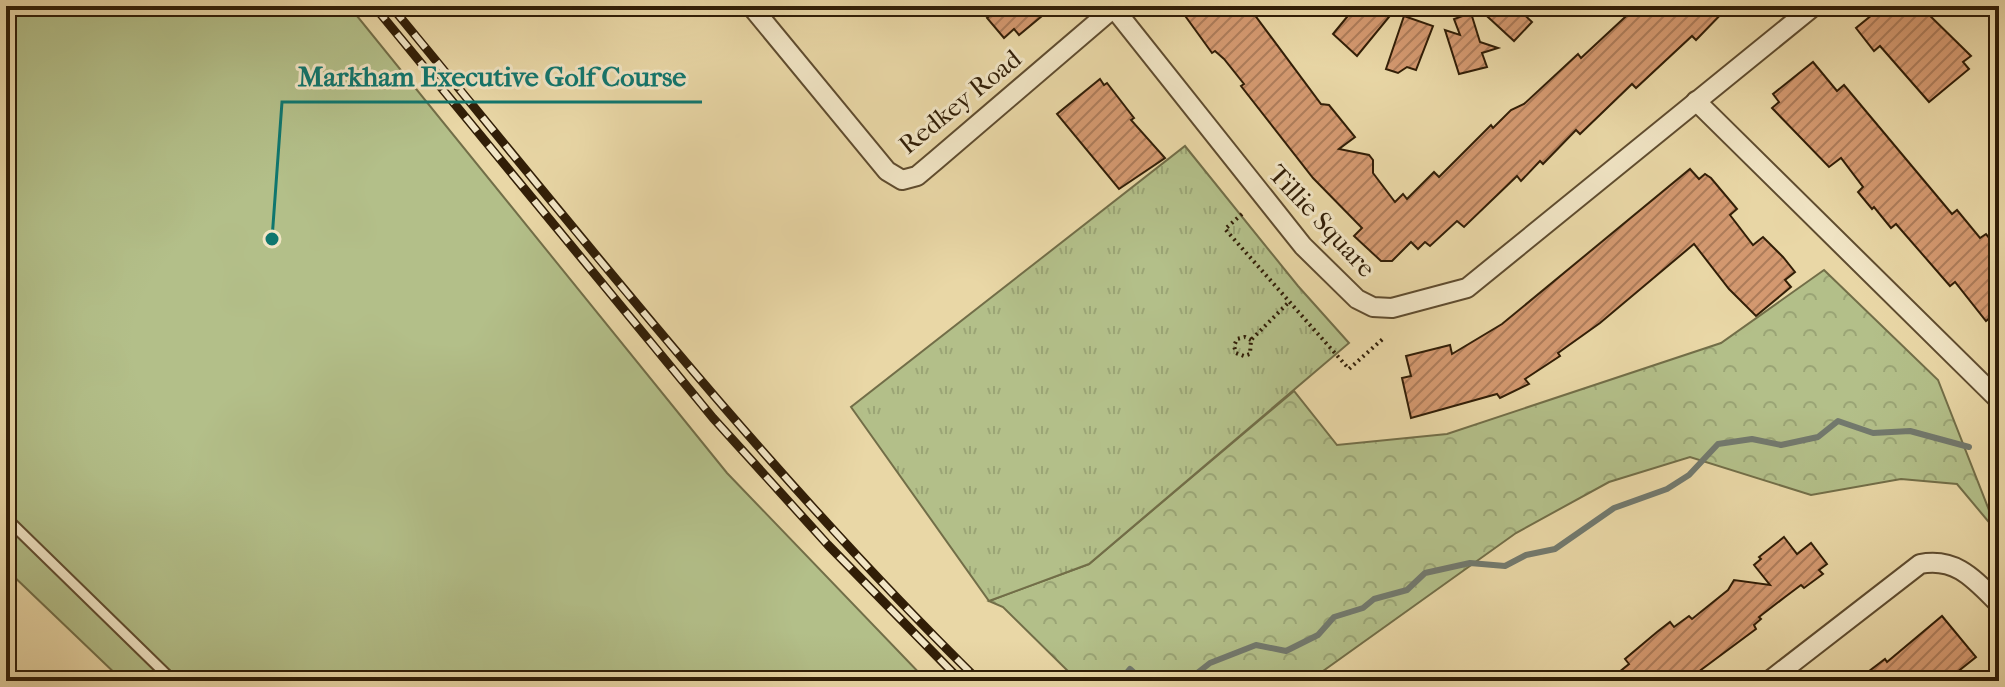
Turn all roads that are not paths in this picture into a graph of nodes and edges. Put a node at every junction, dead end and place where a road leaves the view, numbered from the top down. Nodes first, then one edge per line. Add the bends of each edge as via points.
1 (751, 6) edge
2 (1814, 6) edge
3 (1994, 6) edge
4 (1114, 7) edge
5 (1999, 12) edge
6 (1696, 101) junction
7 (1999, 400) edge
8 (6, 518) edge
9 (1999, 604) edge
10 (173, 681) edge
11 (1769, 681) edge

1 - 4 street, Redkey Road via 887,171 902,180 917,176
2 - 6 street, Tillie Square
3 - 5 street
4 - 6 street, Tillie Square via 1303,246 1357,299 1373,307 1419,303 1467,288
6 - 7 street
8 - 10 lane
9 - 11 street via 1955,565 1920,564

